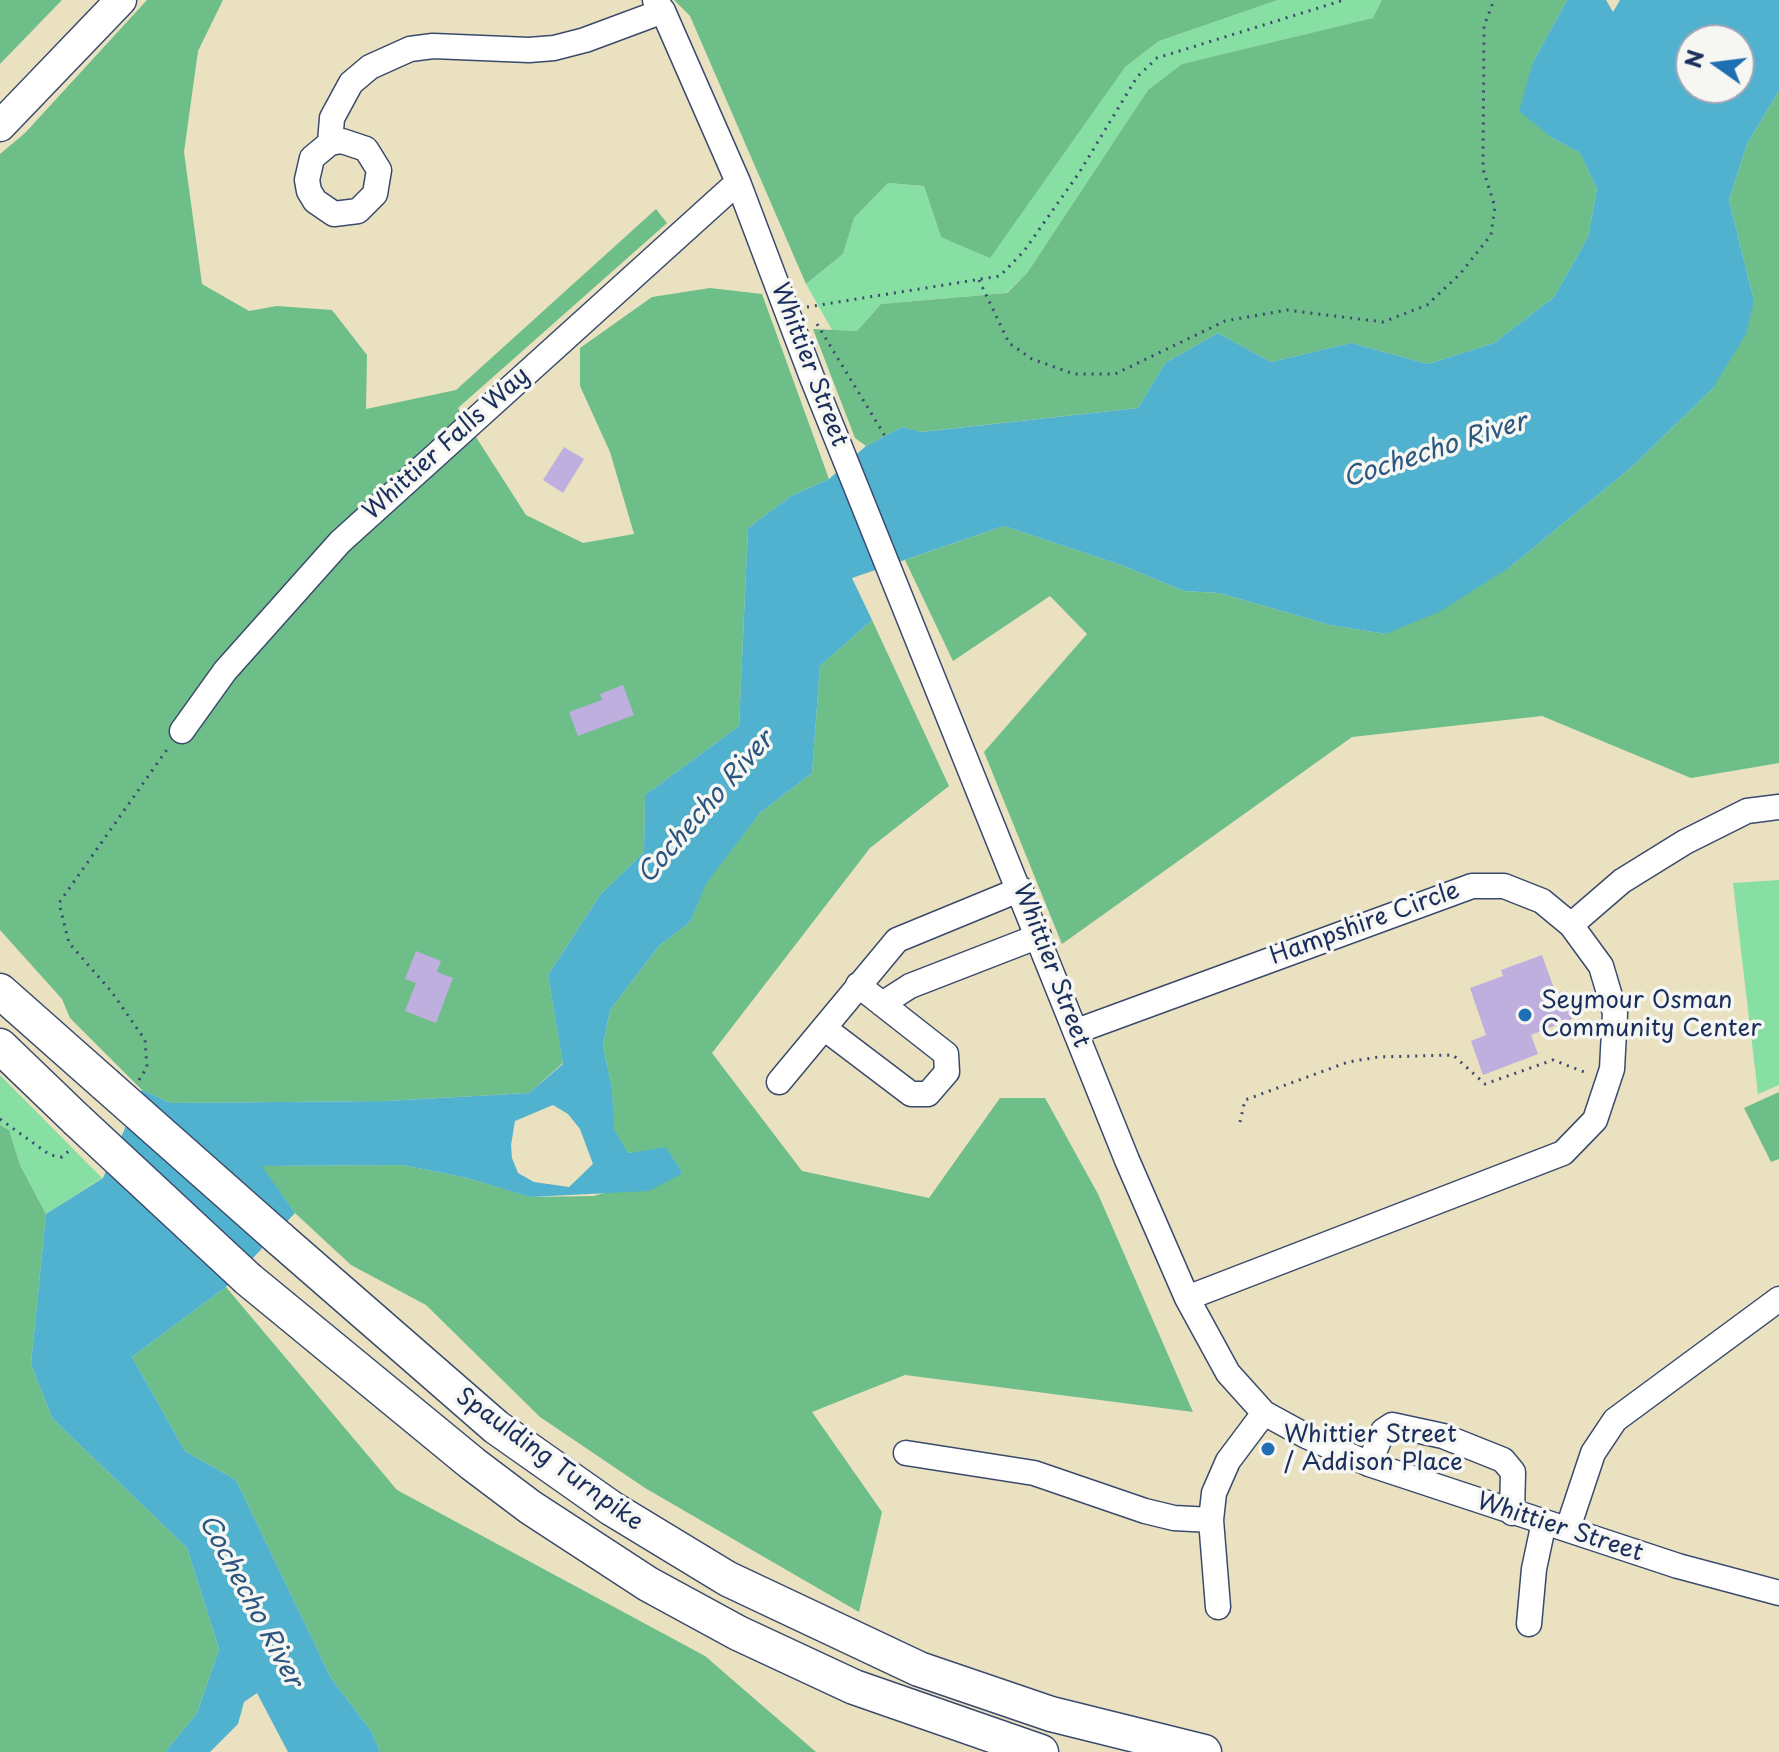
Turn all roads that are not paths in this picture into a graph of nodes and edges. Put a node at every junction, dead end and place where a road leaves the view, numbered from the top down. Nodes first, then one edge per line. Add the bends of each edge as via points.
1 (121, 0) edge
2 (659, 5) edge
3 (0, 126) edge
4 (330, 143) dead end
5 (738, 182) junction
6 (182, 731) road end
7 (1779, 807) edge
8 (1021, 889) junction
9 (1571, 925) junction
10 (1039, 936) junction
11 (858, 985) junction
12 (0, 991) edge
13 (882, 1004) junction
14 (824, 1028) junction
15 (1077, 1031) junction
16 (0, 1046) edge
17 (779, 1082) dead end
18 (1187, 1298) junction
19 (1779, 1299) edge
20 (1264, 1413) junction
21 (906, 1453) dead end
22 (1369, 1464) junction
23 (1512, 1513) junction
24 (1211, 1520) junction
25 (1556, 1525) junction
26 (1779, 1593) edge
27 (1218, 1607) dead end
28 (1529, 1624) dead end
29 (1041, 1752) edge
30 (1204, 1752) edge

1 - 3 main road
2 - 4 street via 585,40 554,48 433,46 392,55 370,67 340,98
2 - 5 street, Whittier Street
5 - 6 street, Whittier Falls Way via 340,542 225,671
5 - 8 street, Whittier Street
7 - 9 street via 1747,811 1685,842 1622,881
8 - 10 street, Whittier Street
8 - 11 street via 897,940
9 - 15 street, Hampshire Circle via 1524,892 1472,886
9 - 18 street, Hampshire Circle via 1601,966 1615,1013 1605,1099 1580,1137 1542,1164
10 - 13 street via 910,986
10 - 15 street, Whittier Street
11 - 13 street
11 - 14 street
12 - 30 highway, Spaulding Turnpike, bridge via 442,1383 622,1516 728,1579 854,1642 945,1679 1051,1714
13 - 14 street via 946,1054 947,1072 928,1094 911,1094
14 - 17 street
15 - 18 street, Whittier Street
16 - 29 highway, Spaulding Turnpike, bridge via 248,1279 530,1507 648,1584 738,1633 854,1687
18 - 20 street, Whittier Street via 1228,1373
19 - 25 street via 1615,1420
20 - 22 street, Whittier Street
20 - 24 street via 1218,1477
21 - 24 street via 1034,1473 1145,1511
22 - 23 street, Whittier Street
22 - 23 street via 1383,1431 1392,1425 1443,1436 1503,1460 1513,1472
23 - 25 street, Whittier Street
24 - 27 street
25 - 26 street, Whittier Street
25 - 28 street via 1534,1569

